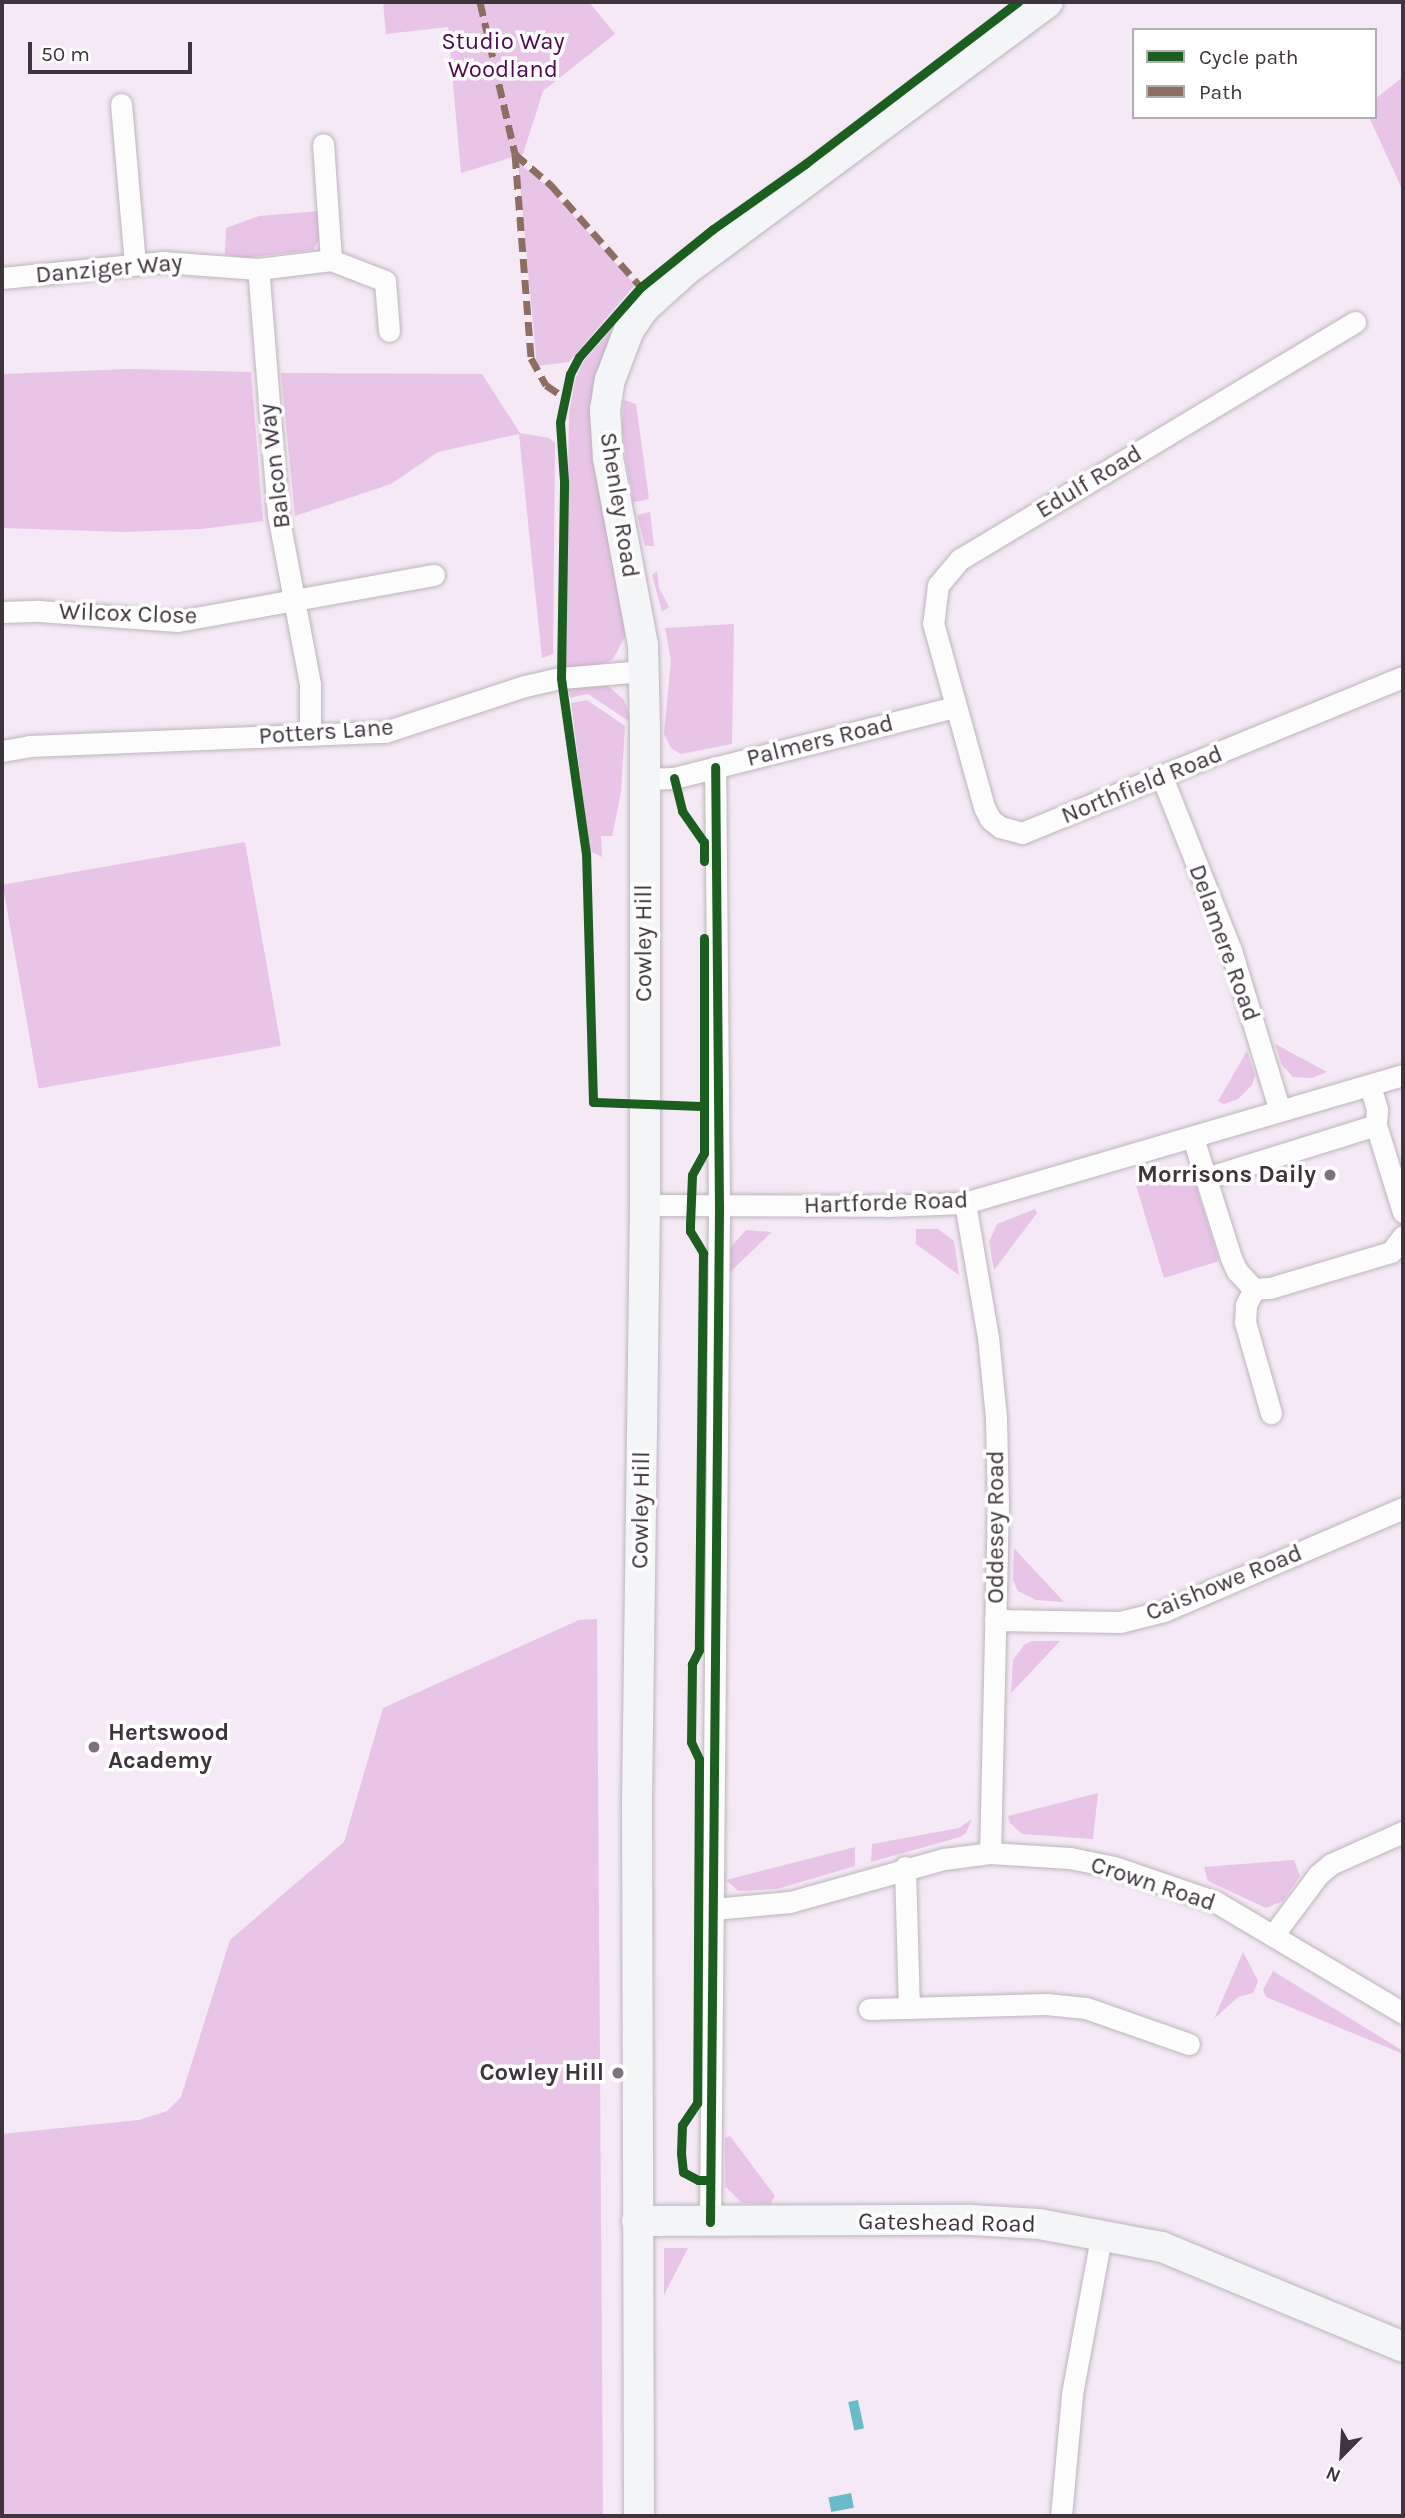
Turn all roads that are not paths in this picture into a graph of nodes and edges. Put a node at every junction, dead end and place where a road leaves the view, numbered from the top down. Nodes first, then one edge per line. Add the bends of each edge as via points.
1 (1048, 2) edge
2 (121, 104) dead end
3 (323, 144) dead end
4 (331, 260) junction
5 (135, 264) junction
6 (258, 269) junction
7 (2, 278) edge
8 (1355, 322) dead end
9 (389, 331) dead end
10 (434, 575) dead end
11 (295, 602) junction
12 (2, 612) edge
13 (643, 671) junction
14 (1403, 677) edge
15 (955, 708) junction
16 (310, 735) junction
17 (2, 751) edge
18 (715, 767) junction
19 (1162, 777) junction
20 (643, 779) junction
21 (1403, 1075) edge
22 (1370, 1086) junction
23 (1280, 1111) junction
24 (1376, 1125) junction
25 (1193, 1138) junction
26 (1206, 1178) junction
27 (965, 1203) junction
28 (645, 1205) junction
29 (719, 1207) junction
30 (1403, 1212) edge
31 (1403, 1236) edge
32 (1254, 1289) junction
33 (1271, 1413) dead end
34 (1403, 1508) edge
35 (995, 1620) junction
36 (1403, 1832) edge
37 (990, 1853) junction
38 (905, 1867) junction
39 (713, 1909) junction
40 (1274, 1934) junction
41 (909, 2008) junction
42 (869, 2009) dead end
43 (1403, 2012) edge
44 (1189, 2044) dead end
45 (637, 2221) junction
46 (709, 2222) junction
47 (1101, 2238) junction
48 (1403, 2347) edge
49 (639, 2516) edge
50 (1061, 2516) edge

1 - 13 main road, Shenley Road via 686,270 643,309 629,330 615,361 605,410 608,458 643,645
2 - 5 street
3 - 4 street
4 - 6 street
4 - 9 street via 385,281
5 - 6 street, Danziger Way via 193,262
5 - 7 street, Danziger Way
6 - 11 street, Balcon Way via 278,515
8 - 15 street, Edulf Road via 960,559 938,585 933,623
10 - 11 street, Wilcox Close
11 - 12 street, Wilcox Close via 178,621
11 - 16 street, Balcon Way via 310,684
13 - 16 street, Potters Lane via 525,685 385,732
13 - 20 main road, Cowley Hill
14 - 19 street, Northfield Road
15 - 18 street, Palmers Road
15 - 19 street, Northfield Road via 984,807 990,819 1011,831 1035,830
16 - 17 street, Potters Lane
18 - 20 street, Palmers Road via 674,778
18 - 29 street
19 - 23 street, Delamere Road via 1231,950
20 - 28 main road, Cowley Hill
21 - 22 street, Hartforde Road
22 - 23 street, Hartforde Road
22 - 24 street
23 - 25 street, Hartforde Road
24 - 26 street
24 - 30 street
25 - 26 street
25 - 27 street, Hartforde Road
26 - 32 street via 1231,1258
27 - 29 street, Hartforde Road
27 - 35 street, Oddesey Road via 988,1337 996,1418
28 - 29 street, Hartforde Road
28 - 45 main road, Cowley Hill
29 - 39 street
31 - 32 street via 1391,1252
32 - 33 street via 1245,1322
34 - 35 street, Caishowe Road via 1164,1611 1121,1622
35 - 37 street, Oddesey Road
36 - 40 street via 1331,1864
37 - 38 street, Crown Road
37 - 40 street, Crown Road via 1070,1858 1114,1867 1216,1902
38 - 39 street, Crown Road via 790,1902
38 - 41 street
39 - 46 street
40 - 43 street, Crown Road
41 - 42 street
41 - 44 street via 1046,2004 1086,2008
45 - 46 main road, Gateshead Road
45 - 49 main road, Cowley Hill
46 - 47 main road, Gateshead Road via 1012,2221
47 - 48 main road, Gateshead Road via 1132,2239 1162,2247
47 - 50 street via 1072,2393

